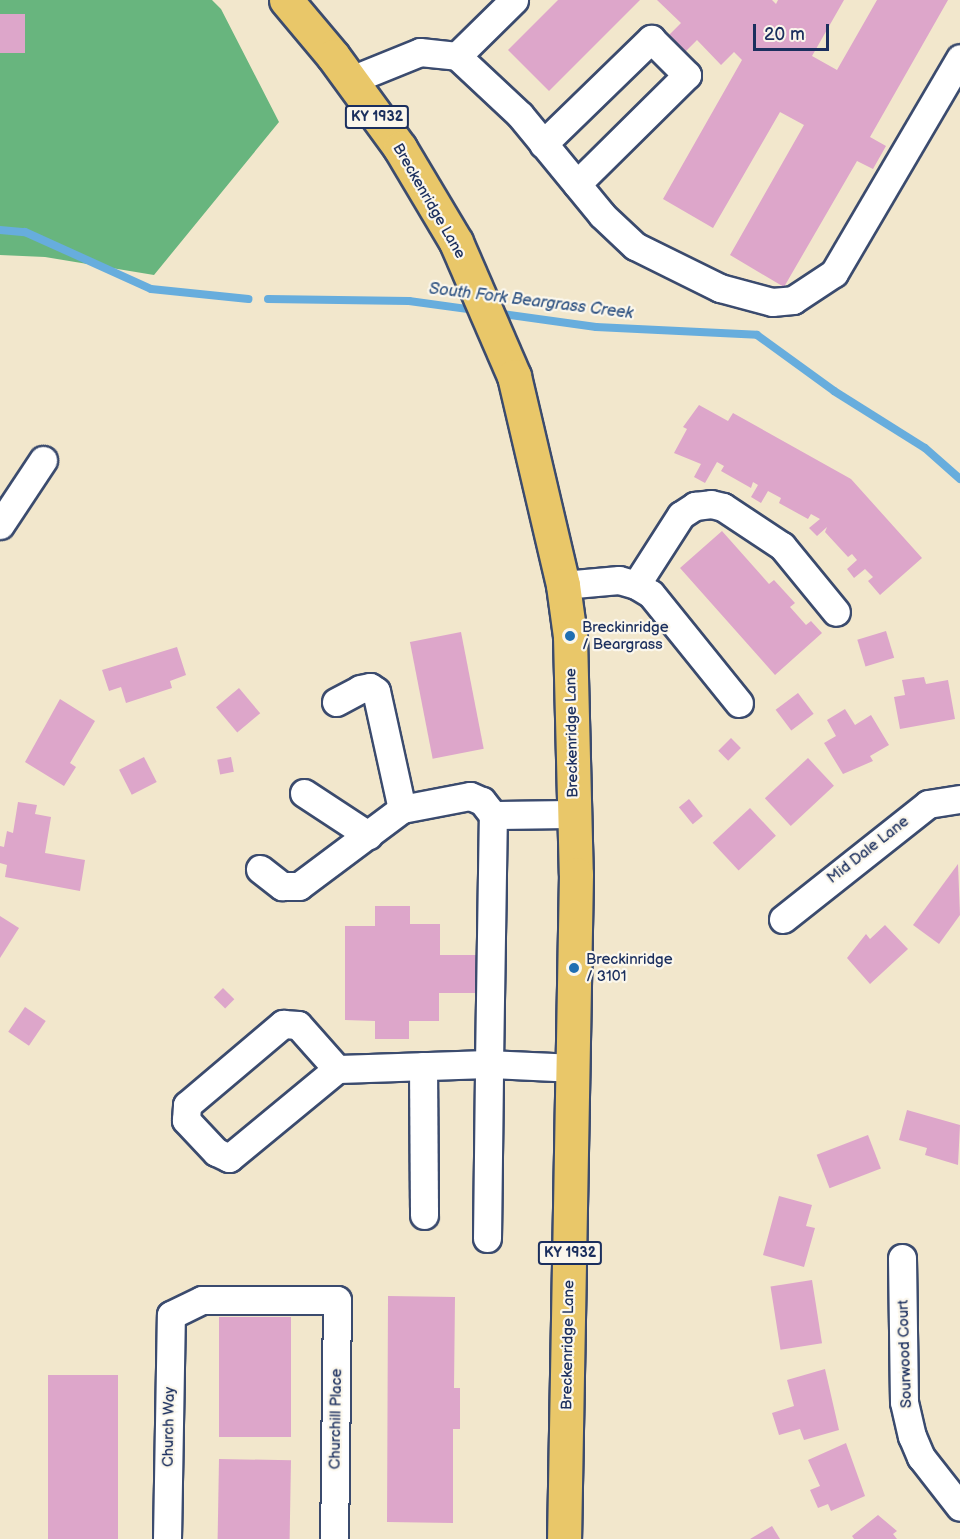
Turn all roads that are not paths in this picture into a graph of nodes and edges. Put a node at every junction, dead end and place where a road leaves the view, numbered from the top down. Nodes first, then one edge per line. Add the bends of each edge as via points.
1 (286, 0) edge
2 (514, 0) edge
3 (457, 56) junction
4 (960, 58) edge
5 (351, 80) junction
6 (543, 144) junction
7 (577, 184) junction
8 (43, 460) dead end
9 (0, 525) edge
10 (563, 585) junction
11 (636, 585) junction
12 (836, 612) dead end
13 (336, 702) dead end
14 (739, 703) dead end
15 (304, 793) dead end
16 (960, 799) edge
17 (402, 809) junction
18 (574, 814) junction
19 (492, 815) junction
20 (368, 835) junction
21 (260, 869) dead end
22 (783, 919) dead end
23 (489, 1065) junction
24 (423, 1066) junction
25 (573, 1068) junction
26 (337, 1069) junction
27 (424, 1215) dead end
28 (487, 1238) dead end
29 (902, 1258) dead end
30 (171, 1315) joint
31 (960, 1507) edge
32 (167, 1539) edge
33 (334, 1539) edge
34 (564, 1539) edge

1 - 5 main road, Breckenridge Lane / KY 1932
2 - 3 street
3 - 5 street via 420,52
3 - 6 street via 520,115
4 - 7 street via 834,273 794,300 772,302 720,288 679,271 635,246
5 - 10 main road, Breckenridge Lane / KY 1932 via 400,148 456,242 514,376
6 - 7 street
6 - 7 street via 651,39 687,75
8 - 9 street
10 - 11 street via 619,580
10 - 18 main road, Breckenridge Lane / KY 1932 via 570,636
11 - 12 street via 681,515 695,506 711,504 723,507 782,546
11 - 14 street via 651,594
13 - 17 street via 360,689 370,687 376,691
15 - 20 street
16 - 22 street, Mid Dale Lane via 942,799 913,814
17 - 19 street via 470,796 482,801
17 - 20 street
18 - 19 street
18 - 25 main road, Breckenridge Lane / KY 1932
19 - 23 street
20 - 21 street via 299,886 282,886
23 - 24 street
23 - 25 street
23 - 28 street
24 - 26 street
24 - 27 street
25 - 34 main road, Breckenridge Lane / KY 1932
26 - 26 street via 298,1025 283,1024 187,1106 186,1120 216,1152 229,1158
29 - 31 street, Sourwood Court via 904,1402 921,1457
30 - 32 street, Church Way
30 - 33 street, Churchill Place via 202,1300 337,1300

